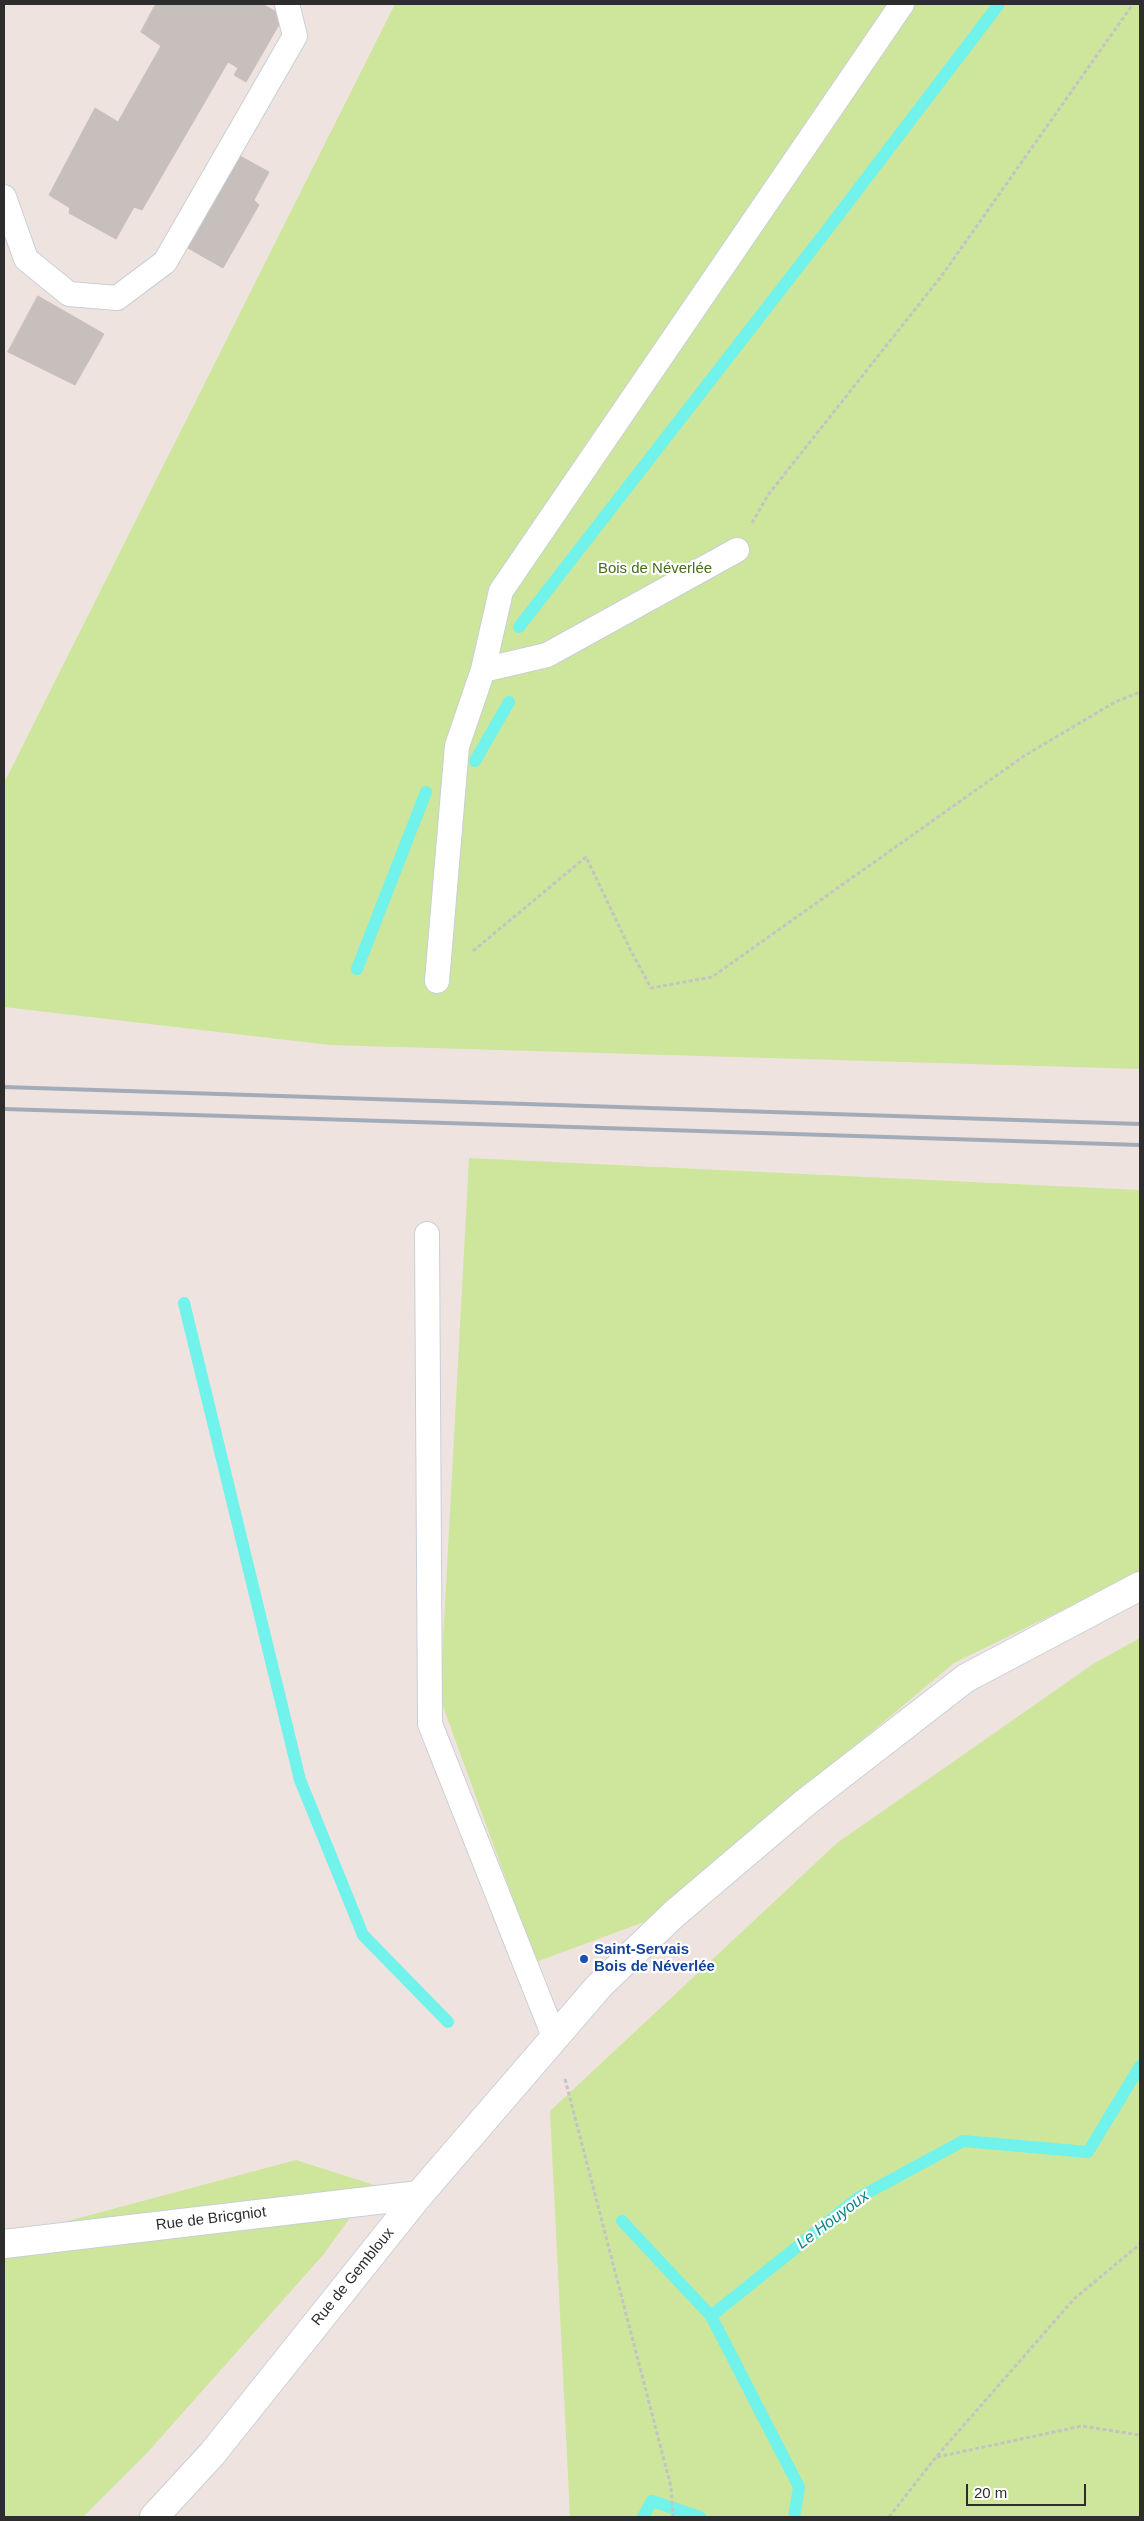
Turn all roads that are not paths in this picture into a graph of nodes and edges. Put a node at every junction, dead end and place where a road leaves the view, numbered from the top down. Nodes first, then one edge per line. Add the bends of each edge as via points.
1 (287, 4) edge
2 (902, 4) edge
3 (4, 197) edge
4 (737, 550) road end
5 (483, 670) junction
6 (437, 981) road end
7 (427, 1234) dead end
8 (1140, 1586) edge
9 (554, 2039) junction
10 (419, 2195) junction
11 (4, 2244) edge
12 (154, 2517) edge

1 - 3 lane via 295,36 170,254 165,262 117,298 69,294 26,259
2 - 5 lane via 502,591
4 - 5 lane via 547,655
5 - 6 lane via 457,746
7 - 9 lane via 430,1724
8 - 9 main road, Rue de Gembloux via 966,1678 806,1802 674,1914 600,1985
9 - 10 main road, Rue de Gembloux
10 - 11 main road, Rue de Bricgniot
10 - 12 main road, Rue de Gembloux via 212,2454

